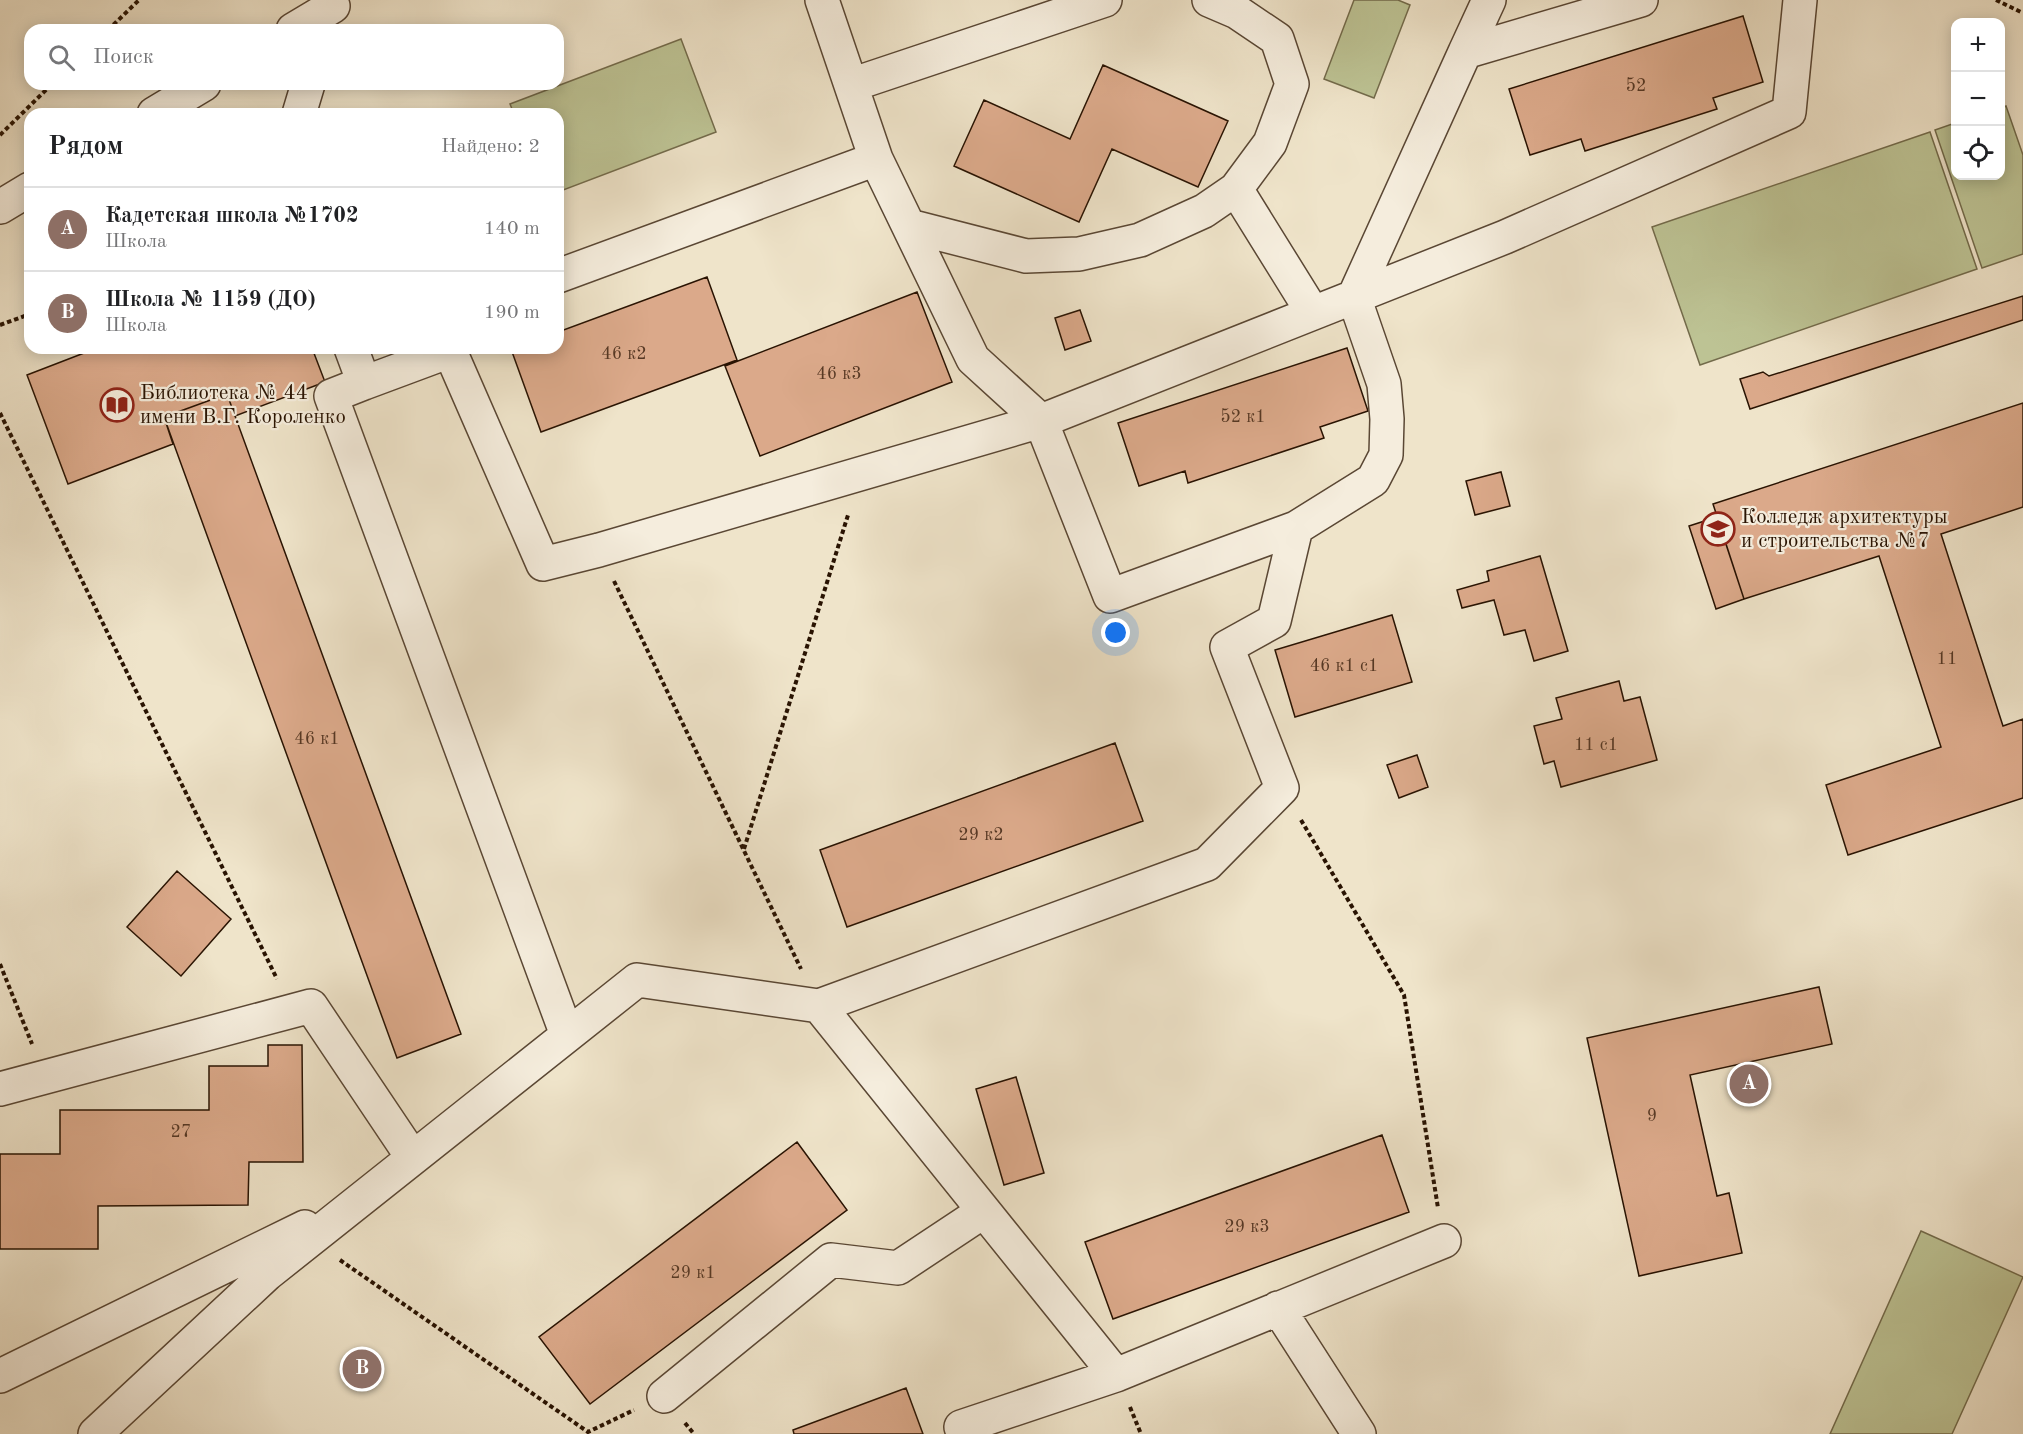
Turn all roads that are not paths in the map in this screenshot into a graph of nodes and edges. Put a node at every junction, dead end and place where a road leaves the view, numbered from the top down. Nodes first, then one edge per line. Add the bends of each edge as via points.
1 (822, 0) edge
2 (1105, 0) edge
3 (1209, 0) edge
4 (1489, 0) edge
5 (1641, 0) edge
6 (1800, 0) edge
7 (331, 12) edge
8 (306, 24) edge
9 (1465, 52) junction
10 (851, 86) junction
11 (194, 90) edge
12 (306, 90) edge
13 (164, 108) edge
14 (301, 108) edge
15 (876, 159) junction
16 (1236, 189) junction
17 (24, 193) edge
18 (0, 207) edge
19 (909, 226) junction
20 (564, 274) edge
21 (1354, 297) junction
22 (1313, 313) junction
23 (353, 354) edge
24 (440, 354) edge
25 (453, 354) edge
26 (364, 383) junction
27 (1041, 421) junction
28 (1296, 528) junction
29 (819, 1006) junction
30 (567, 1035) junction
31 (0, 1089) edge
32 (413, 1158) junction
33 (361, 1200) junction
34 (984, 1211) junction
35 (1444, 1241) road end
36 (1278, 1308) junction
37 (1116, 1375) junction
38 (0, 1376) edge
39 (664, 1396) road end
40 (961, 1427) dead end
41 (95, 1434) edge
42 (1359, 1434) edge

1 - 10 lane
2 - 10 lane
3 - 16 lane via 1237,12 1278,39 1292,84 1270,142
4 - 9 lane
5 - 9 lane
6 - 21 lane via 1789,112 1505,237
7 - 8 lane
9 - 21 lane
10 - 15 lane
11 - 13 lane
12 - 14 lane
15 - 19 lane
15 - 20 lane
16 - 19 lane via 1204,212 1140,240 1079,254 1026,256
16 - 22 lane
17 - 18 lane
19 - 27 lane via 973,359
21 - 22 lane
21 - 28 lane via 1384,384 1386,455 1373,480
22 - 27 lane
23 - 26 lane
24 - 26 lane
25 - 27 lane via 543,564
26 - 30 lane via 331,396
27 - 28 lane via 1110,596
28 - 29 lane via 1274,621 1227,647 1282,788 1207,864
29 - 30 lane via 637,980
29 - 34 lane
30 - 32 lane
31 - 32 lane via 311,1006
32 - 33 lane
33 - 38 lane
33 - 41 lane via 267,1274
34 - 37 lane
34 - 39 lane via 898,1268 831,1260
35 - 36 lane
36 - 37 lane
36 - 42 lane
37 - 40 lane

